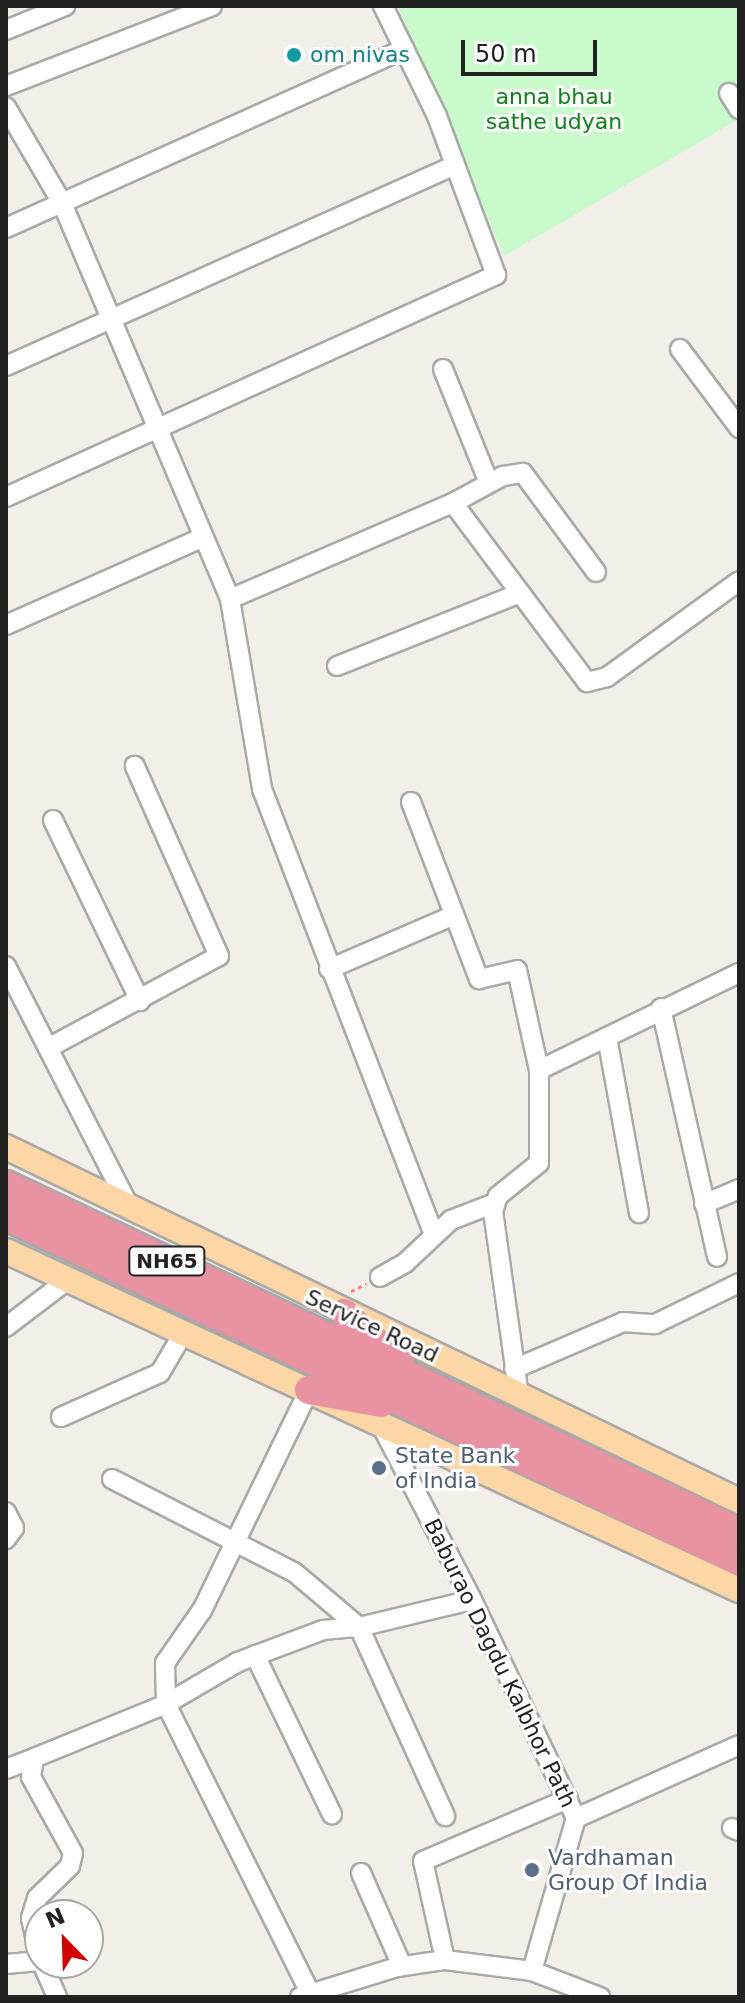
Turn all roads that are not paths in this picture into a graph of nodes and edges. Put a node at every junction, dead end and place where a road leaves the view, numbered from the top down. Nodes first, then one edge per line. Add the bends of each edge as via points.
1 (65, 6) edge
2 (212, 6) edge
3 (383, 6) edge
4 (6, 30) edge
5 (405, 49) junction
6 (6, 86) edge
7 (6, 107) edge
8 (455, 165) junction
9 (62, 203) junction
10 (6, 228) edge
11 (111, 319) junction
12 (680, 349) dead end
13 (6, 366) edge
14 (443, 369) dead end
15 (739, 428) edge
16 (156, 429) junction
17 (489, 483) junction
18 (6, 497) edge
19 (453, 503) junction
20 (201, 538) junction
21 (596, 572) dead end
22 (739, 581) edge
23 (520, 593) junction
24 (230, 599) junction
25 (6, 625) edge
26 (337, 666) dead end
27 (135, 766) dead end
28 (411, 802) dead end
29 (53, 820) dead end
30 (452, 916) junction
31 (6, 966) edge
32 (329, 969) junction
33 (739, 973) edge
34 (140, 1001) junction
35 (661, 1008) junction
36 (607, 1037) junction
37 (48, 1048) junction
38 (539, 1070) junction
39 (6, 1147) edge
40 (6, 1185) edge
41 (739, 1189) edge
42 (495, 1203) junction
43 (704, 1204) junction
44 (133, 1213) junction
45 (639, 1213) dead end
46 (6, 1216) edge
47 (434, 1235) junction
48 (6, 1251) edge
49 (717, 1257) dead end
50 (380, 1277) dead end
51 (69, 1279) junction
52 (739, 1283) edge
53 (344, 1313) junction
54 (6, 1327) edge
55 (184, 1332) junction
56 (321, 1348) junction
57 (514, 1369) junction
58 (309, 1390) junction
59 (519, 1395) junction
60 (418, 1396) junction
61 (61, 1417) dead end
62 (379, 1423) junction
63 (112, 1479) dead end
64 (615, 1490) junction
65 (739, 1501) edge
66 (6, 1512) edge
67 (739, 1532) edge
68 (6, 1539) edge
69 (237, 1539) junction
70 (739, 1561) edge
71 (739, 1590) edge
72 (472, 1600) junction
73 (359, 1627) junction
74 (255, 1655) junction
75 (166, 1704) junction
76 (739, 1745) edge
77 (34, 1758) junction
78 (6, 1769) edge
79 (568, 1799) junction
80 (332, 1814) dead end
81 (445, 1816) dead end
82 (576, 1818) junction
83 (361, 1873) dead end
84 (37, 1899) edge
85 (445, 1960) junction
86 (402, 1966) junction
87 (532, 1971) junction
88 (305, 1995) edge
89 (600, 1997) edge

1 - 4 street
2 - 6 street
3 - 5 street
5 - 8 street
5 - 9 street
7 - 9 street
8 - 11 street
8 - 16 street via 496,275
9 - 10 street
9 - 11 street
11 - 13 street
11 - 16 street
12 - 15 street
14 - 17 street
16 - 18 street
16 - 20 street
17 - 19 street
17 - 21 street via 523,473
19 - 23 street
19 - 24 street
20 - 24 street
20 - 25 street
22 - 23 street via 607,677 587,682
23 - 26 street
24 - 32 street via 262,789
27 - 34 street via 219,956
28 - 30 street
29 - 34 street
30 - 32 street
30 - 38 street via 479,979 517,970
31 - 37 street
32 - 47 street
33 - 35 street
34 - 37 street
35 - 36 street
35 - 43 street
36 - 38 street
36 - 45 street
37 - 44 street
38 - 42 street via 539,1163
39 - 44 main road, Service Road
40 - 56 highway, NH65
41 - 43 street
42 - 47 street via 463,1213
42 - 57 street via 499,1281
43 - 49 street
44 - 53 main road, Service Road
46 - 56 highway, NH65
47 - 50 street via 405,1263
48 - 51 main road
51 - 54 street
51 - 55 main road
52 - 57 street via 655,1324 623,1322
53 - 59 main road, Service Road
53 - 60 highway
55 - 58 main road
55 - 61 street via 160,1373
56 - 60 highway, NH65
57 - 59 street
58 - 60 highway
58 - 62 main road
58 - 69 street
59 - 65 main road, Service Road
60 - 64 highway, NH65
62 - 71 main road
62 - 72 street, Baburao Dagdu Kalbhor Path
63 - 69 street
64 - 67 highway, NH65
64 - 70 highway, NH65
66 - 68 street via 14,1528
69 - 73 street via 322,1592
69 - 75 street via 202,1610 169,1653
72 - 73 street
72 - 79 street, Baburao Dagdu Kalbhor Path
73 - 74 street via 323,1630
73 - 81 street
74 - 75 street
74 - 80 street
75 - 77 street
75 - 88 street
76 - 82 street
77 - 78 street
77 - 84 street via 31,1777 73,1853 70,1866
79 - 82 street, Baburao Dagdu Kalbhor Path
79 - 85 street via 423,1861
82 - 87 street
83 - 86 street
85 - 86 street
85 - 87 street
86 - 88 street
87 - 89 street

